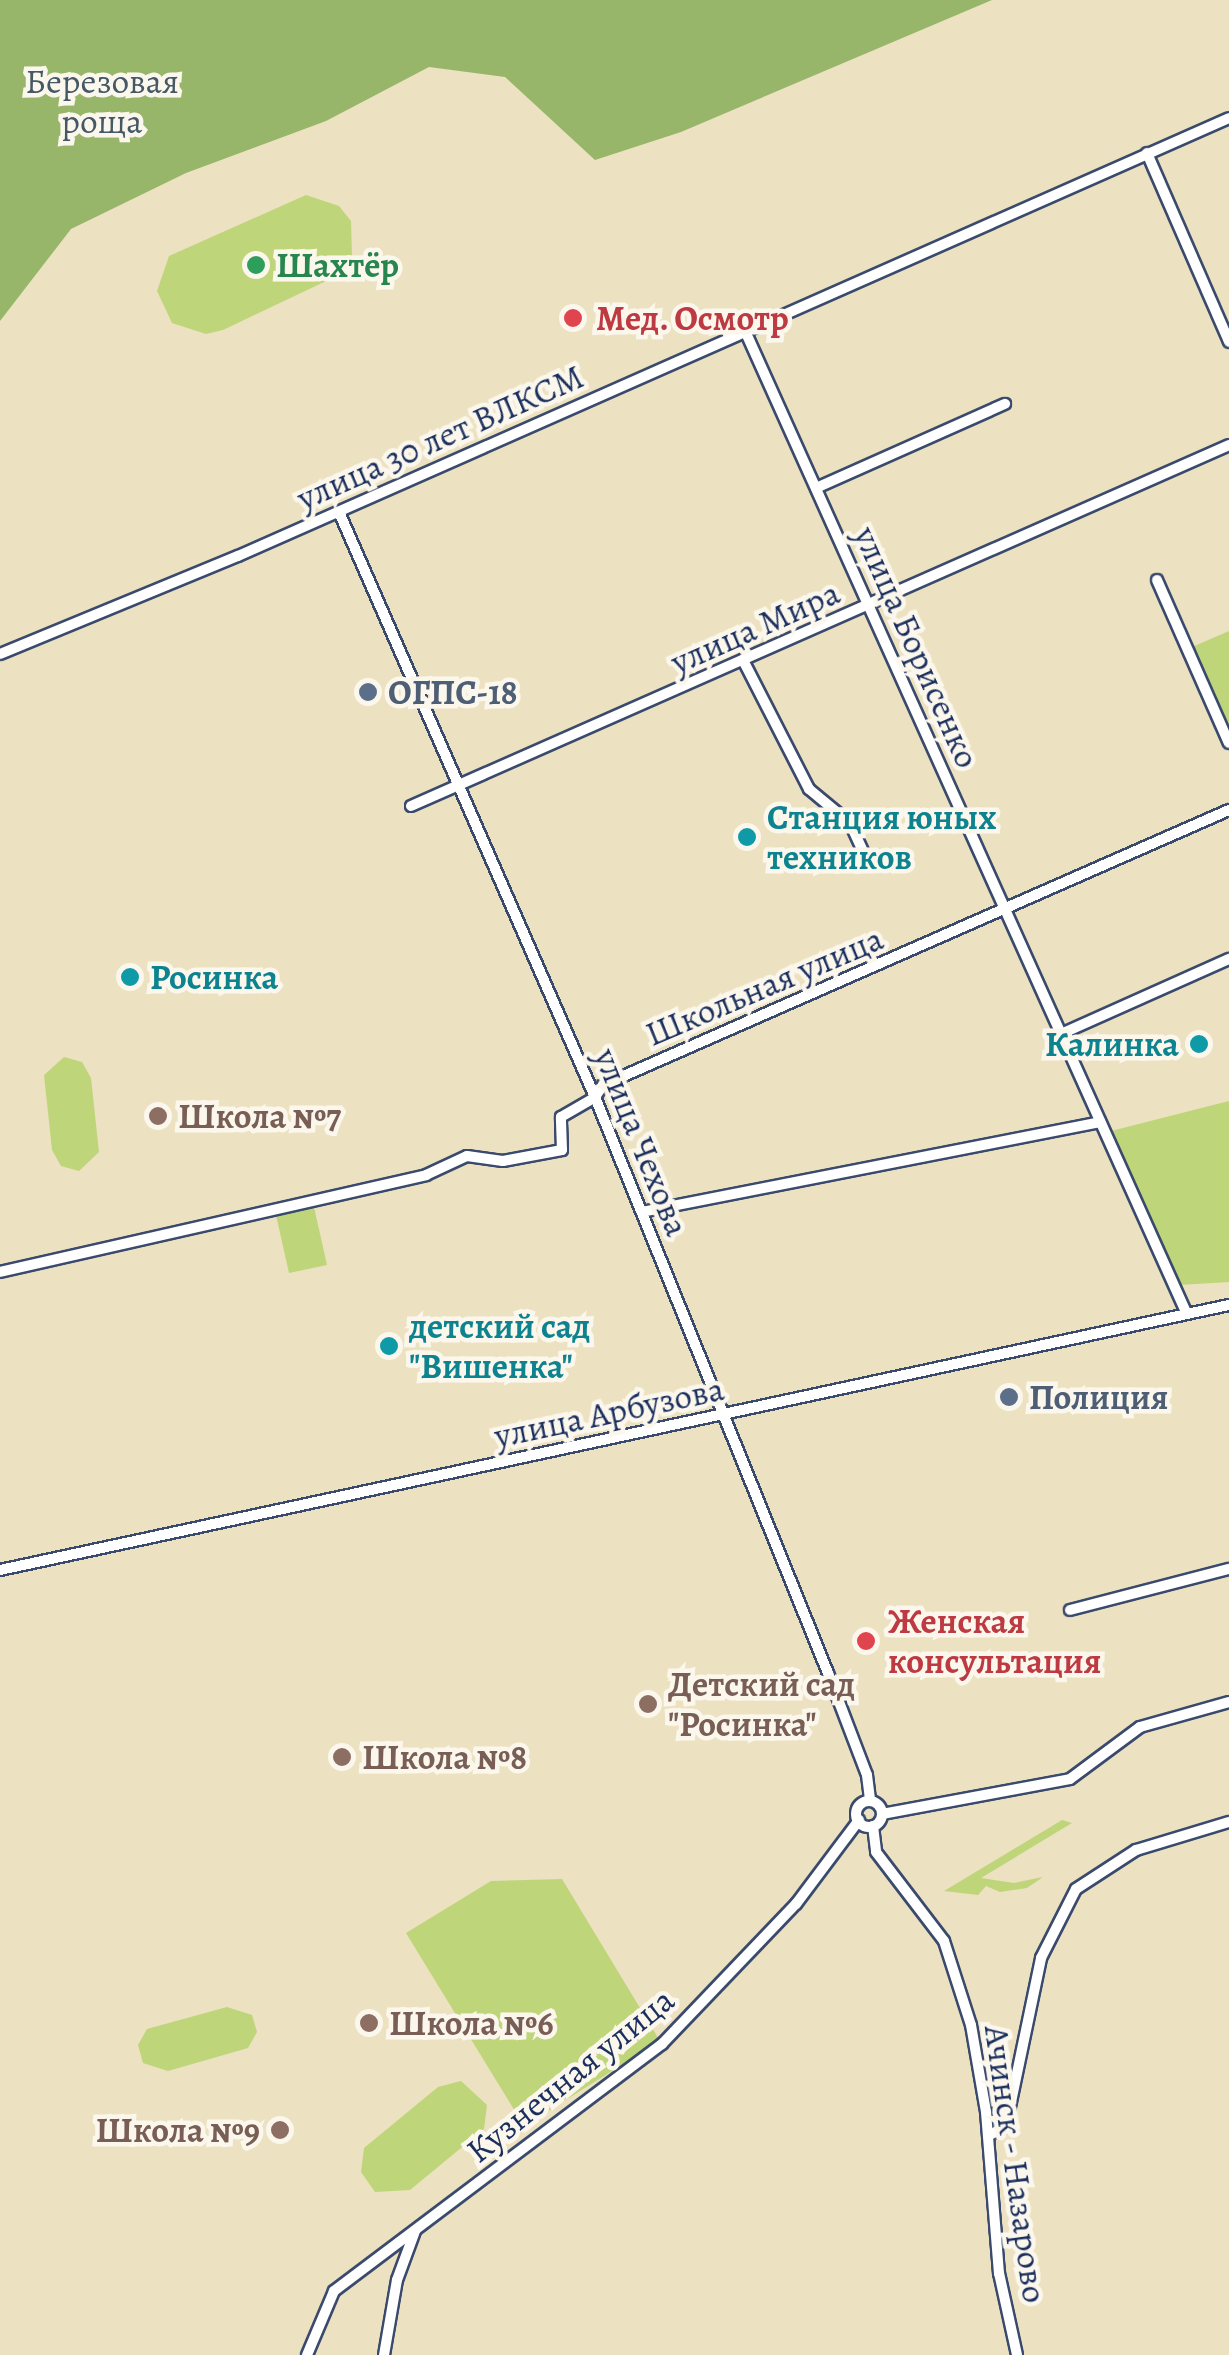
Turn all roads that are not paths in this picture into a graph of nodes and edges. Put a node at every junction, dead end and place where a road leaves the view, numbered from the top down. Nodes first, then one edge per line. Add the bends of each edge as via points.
1 (1229, 118) edge
2 (1147, 153) junction
3 (746, 332) junction
4 (1229, 342) edge
5 (1005, 404) dead end
6 (1229, 445) edge
7 (816, 488) junction
8 (338, 512) junction
9 (1157, 580) dead end
10 (869, 607) junction
11 (0, 654) edge
12 (744, 662) junction
13 (1229, 743) edge
14 (462, 785) junction
15 (411, 806) dead end
16 (1229, 810) edge
17 (866, 860) dead end
18 (1005, 909) junction
19 (1229, 959) edge
20 (1061, 1034) junction
21 (595, 1097) junction
22 (1100, 1122) junction
23 (642, 1212) junction
24 (0, 1272) edge
25 (1229, 1305) edge
26 (1186, 1312) junction
27 (725, 1416) junction
28 (0, 1570) edge
29 (1229, 1570) edge
30 (1070, 1610) dead end
31 (1229, 1702) edge
32 (870, 1801) junction
33 (882, 1814) junction
34 (859, 1820) junction
35 (1229, 1822) edge
36 (873, 1826) junction
37 (988, 2136) junction
38 (415, 2230) junction
39 (307, 2355) edge
40 (384, 2355) edge
41 (1017, 2355) edge

1 - 2 street, улица 30 лет ВЛКСМ
2 - 3 street, улица 30 лет ВЛКСМ
2 - 4 street
3 - 7 street, улица Борисенко
3 - 8 street, улица 30 лет ВЛКСМ
5 - 7 street
6 - 10 street, улица Мира
7 - 10 street, улица Борисенко
8 - 11 street, улица 30 лет ВЛКСМ
8 - 14 street, улица Чехова
9 - 13 street
10 - 12 street, улица Мира
10 - 18 street, улица Борисенко
12 - 14 street, улица Мира
12 - 17 street via 809,789 850,823
14 - 15 street, улица Мира
14 - 21 street, улица Чехова
16 - 18 street, Школьная улица
18 - 20 street, улица Борисенко
18 - 21 street, Школьная улица via 602,1085
19 - 20 street
20 - 22 street, улица Борисенко
21 - 23 street, улица Чехова
21 - 24 street, Школьная улица via 561,1117 562,1150 503,1161 467,1156 426,1175
22 - 23 street
22 - 26 street, улица Борисенко
23 - 27 street, улица Чехова
25 - 26 street, улица Арбузова
26 - 27 street, улица Арбузова
27 - 28 street, улица Арбузова
27 - 32 street, улица Чехова via 867,1775
29 - 30 street
31 - 33 street via 1140,1727 1070,1779
32 - 33 street
32 - 34 street, Кузнечная улица via 858,1807
33 - 36 street
34 - 36 street
34 - 38 street, Кузнечная улица via 796,1904 662,2044
35 - 37 street via 1136,1850 1076,1889 1041,1958 1006,2126
36 - 37 street, Ачинск - Назарово via 876,1852 944,1941 971,2025
37 - 41 street, Ачинск - Назарово via 999,2273
38 - 39 street, Кузнечная улица via 334,2291
38 - 40 street

